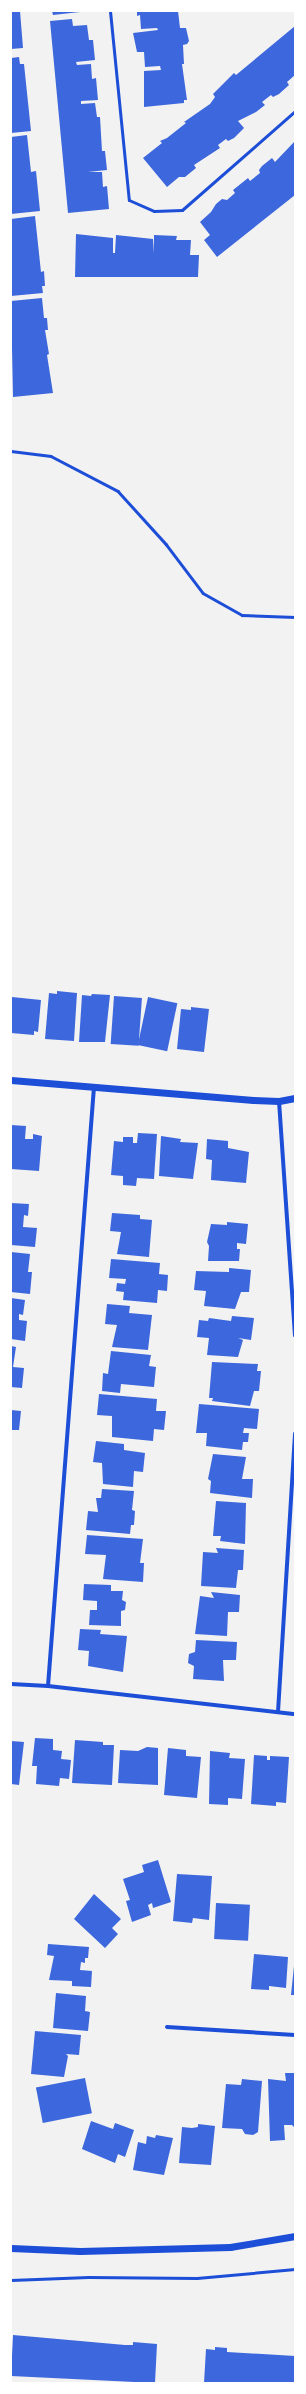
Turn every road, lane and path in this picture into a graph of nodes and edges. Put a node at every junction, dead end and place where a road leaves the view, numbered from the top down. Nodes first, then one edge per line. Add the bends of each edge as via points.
1 (110, 11) edge
2 (295, 111) edge
3 (11, 451) edge
4 (295, 617) edge
5 (11, 1080) edge
6 (94, 1087) junction
7 (295, 1098) edge
8 (279, 1101) junction
9 (295, 1335) edge
10 (295, 1434) edge
11 (11, 1684) edge
12 (48, 1686) junction
13 (278, 1712) junction
14 (295, 1714) edge
15 (167, 2027) dead end
16 (295, 2035) edge
17 (295, 2236) edge
18 (11, 2248) edge
19 (295, 2269) edge
20 (11, 2280) edge

1 - 2 lane via 129,200 154,211 182,210
3 - 4 path via 52,456 118,491 166,544 203,593 242,615
5 - 6 street
6 - 8 street
6 - 12 street
7 - 8 street
8 - 9 street
10 - 13 street
11 - 12 street
12 - 13 street
13 - 14 street
15 - 16 street
17 - 18 street via 230,2247 80,2251
19 - 20 path via 197,2278 88,2277

